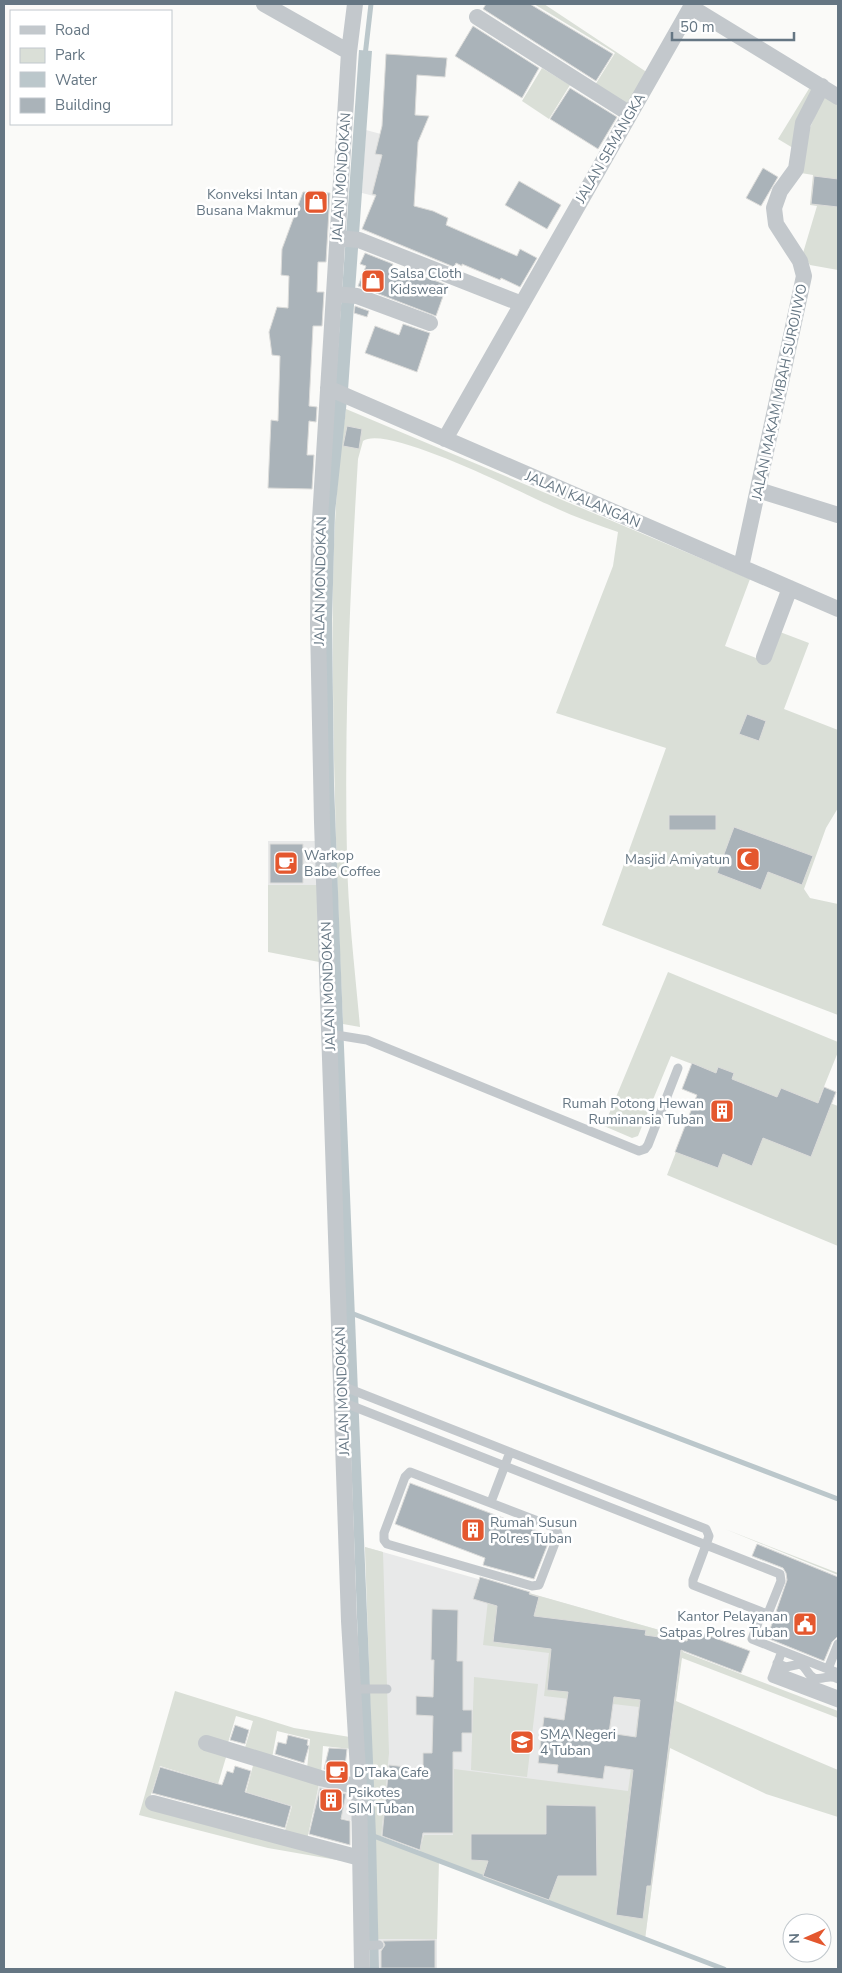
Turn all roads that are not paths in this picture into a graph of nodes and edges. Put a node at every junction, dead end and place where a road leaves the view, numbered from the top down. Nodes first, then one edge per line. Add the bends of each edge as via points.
1 (264, 4) edge
2 (355, 4) edge
3 (692, 6) edge
4 (477, 17) dead end
5 (349, 52) junction
6 (822, 86) junction
7 (838, 97) edge
8 (630, 114) junction
9 (347, 239) junction
10 (344, 295) junction
11 (522, 304) junction
12 (430, 323) dead end
13 (332, 390) junction
14 (445, 439) junction
15 (758, 490) junction
16 (838, 514) edge
17 (741, 567) junction
18 (790, 588) junction
19 (838, 609) edge
20 (764, 656) dead end
21 (336, 1035) junction
22 (678, 1068) dead end
23 (344, 1395) junction
24 (510, 1452) junction
25 (505, 1466) junction
26 (491, 1502) junction
27 (706, 1545) junction
28 (762, 1612) junction
29 (838, 1644) edge
30 (782, 1651) junction
31 (828, 1669) junction
32 (775, 1671) junction
33 (838, 1673) edge
34 (838, 1679) edge
35 (356, 1689) junction
36 (387, 1689) dead end
37 (838, 1695) edge
38 (838, 1703) edge
39 (206, 1743) dead end
40 (358, 1787) junction
41 (153, 1803) dead end
42 (360, 1858) junction
43 (378, 1945) dead end
44 (364, 1946) junction
45 (362, 1969) edge

1 - 5 street
2 - 5 street, JALAN MONDOKAN
3 - 6 street, JALAN SEMANGKA
3 - 8 street, JALAN SEMANGKA
4 - 8 street
5 - 9 street, JALAN MONDOKAN
6 - 7 street, JALAN SEMANGKA
6 - 15 street, JALAN MAKAM MBAH SUROJIWO via 803,123 796,169 780,191 774,208 776,224 800,260 804,276
8 - 11 street, JALAN SEMANGKA
9 - 10 street, JALAN MONDOKAN
9 - 11 street
10 - 12 street
10 - 13 street, JALAN MONDOKAN
11 - 14 street, JALAN SEMANGKA
13 - 14 street, JALAN KALANGAN
13 - 21 street, JALAN MONDOKAN via 319,535 318,624
14 - 17 street, JALAN KALANGAN
15 - 16 street
15 - 17 street, JALAN MAKAM MBAH SUROJIWO
17 - 18 street, JALAN KALANGAN
18 - 19 street, JALAN KALANGAN
18 - 20 street
21 - 22 lane via 367,1040 638,1151 648,1145
21 - 23 street, JALAN MONDOKAN
23 - 24 lane via 362,1394
23 - 25 lane via 362,1410
23 - 35 street, JALAN MONDOKAN
24 - 25 lane
24 - 27 lane via 706,1530 709,1533
25 - 26 lane
25 - 27 lane
26 - 26 lane via 409,1472 403,1480 384,1540 390,1546 532,1586 539,1585 558,1538 557,1529
27 - 28 lane via 694,1585
27 - 28 lane via 780,1574 781,1581 769,1611
28 - 30 lane via 752,1639
29 - 31 lane
30 - 31 lane
30 - 32 lane
31 - 33 lane
32 - 34 lane via 800,1664 813,1678 830,1676
32 - 37 lane
32 - 38 lane via 812,1693
35 - 36 lane
35 - 40 street, JALAN MONDOKAN
39 - 40 street
40 - 42 street, JALAN MONDOKAN
41 - 42 street
42 - 44 street, JALAN MONDOKAN
43 - 44 lane
44 - 45 street, JALAN MONDOKAN

